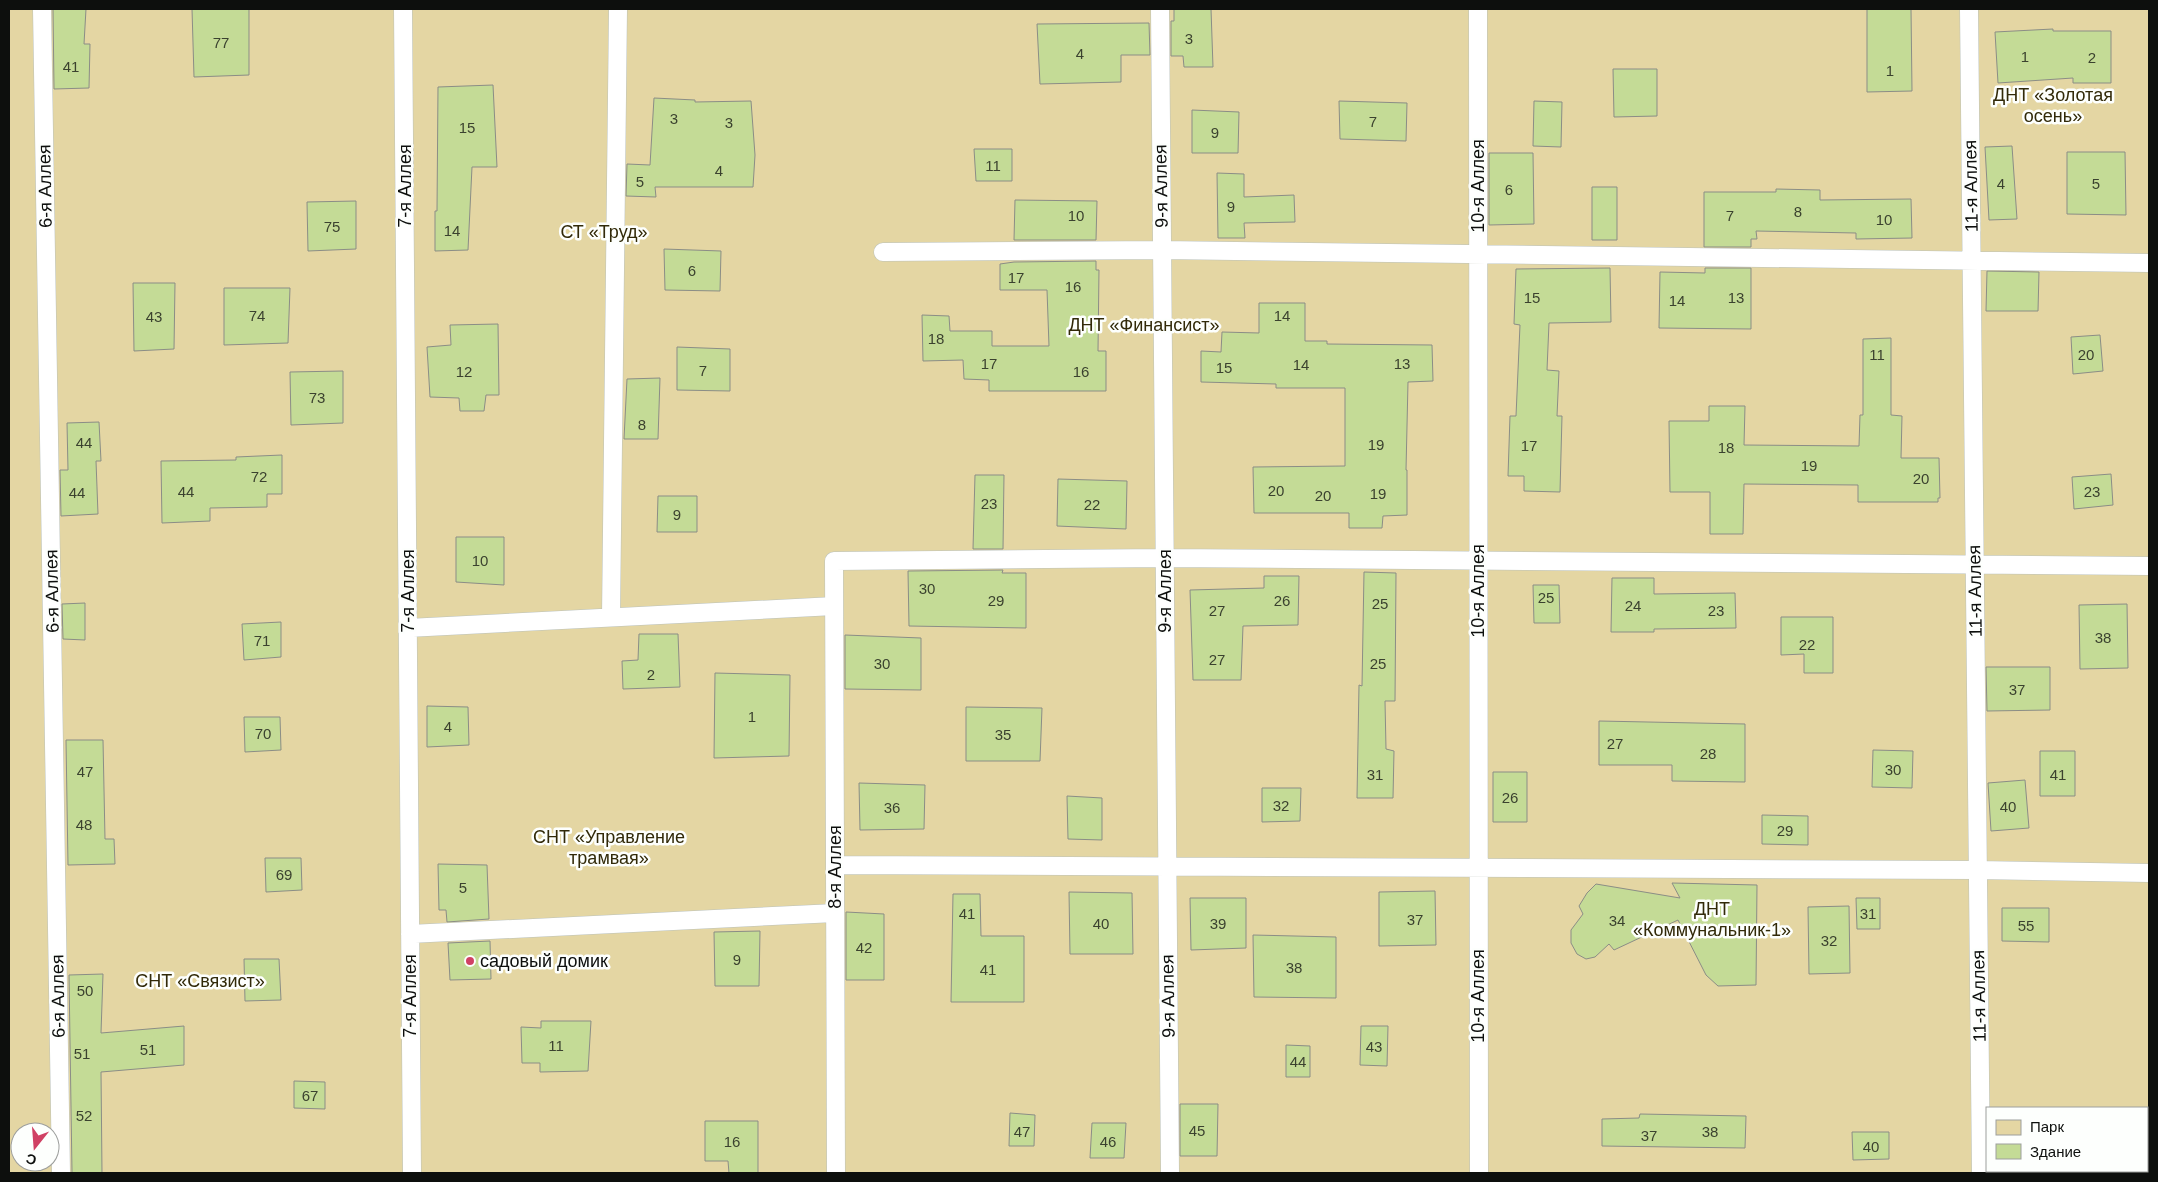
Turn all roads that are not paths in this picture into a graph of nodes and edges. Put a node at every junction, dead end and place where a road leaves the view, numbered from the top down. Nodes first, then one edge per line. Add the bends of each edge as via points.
1 (42, 9) edge
2 (403, 9) edge
3 (618, 9) edge
4 (1160, 9) edge
5 (1478, 9) edge
6 (1969, 9) edge
7 (1162, 250) junction
8 (883, 252) dead end
9 (1478, 254) junction
10 (1972, 260) junction
11 (2149, 263) edge
12 (1165, 558) junction
13 (1478, 561) junction
14 (1975, 565) junction
15 (2149, 566) edge
16 (834, 606) junction
17 (611, 617) junction
18 (408, 628) junction
19 (835, 865) junction
20 (1167, 867) junction
21 (1478, 868) junction
22 (1978, 870) junction
23 (2149, 873) edge
24 (835, 913) junction
25 (410, 934) junction
26 (61, 1173) edge
27 (412, 1173) edge
28 (836, 1173) edge
29 (1170, 1173) edge
30 (1479, 1173) edge
31 (1981, 1173) edge

1 - 26 lane, 6-я Аллея
2 - 18 lane, 7-я Аллея
3 - 17 lane
4 - 7 lane, 9-я Аллея
5 - 9 lane, 10-я Аллея
6 - 10 lane, 11-я Аллея
7 - 8 lane
7 - 9 lane
7 - 12 lane, 9-я Аллея
9 - 10 lane
9 - 13 lane, 10-я Аллея
10 - 11 lane
10 - 14 lane, 11-я Аллея
12 - 13 lane
12 - 16 lane, 8-я Аллея via 834,560
12 - 20 lane, 9-я Аллея
13 - 14 lane
13 - 21 lane, 10-я Аллея
14 - 15 lane
14 - 22 lane, 11-я Аллея
16 - 17 lane
16 - 19 lane, 8-я Аллея
17 - 18 lane
18 - 25 lane, 7-я Аллея
19 - 20 lane
19 - 24 lane, 8-я Аллея
20 - 21 lane
20 - 29 lane, 9-я Аллея
21 - 22 lane
21 - 30 lane, 10-я Аллея
22 - 23 lane
22 - 31 lane, 11-я Аллея
24 - 25 lane
24 - 28 lane, 8-я Аллея
25 - 27 lane, 7-я Аллея

